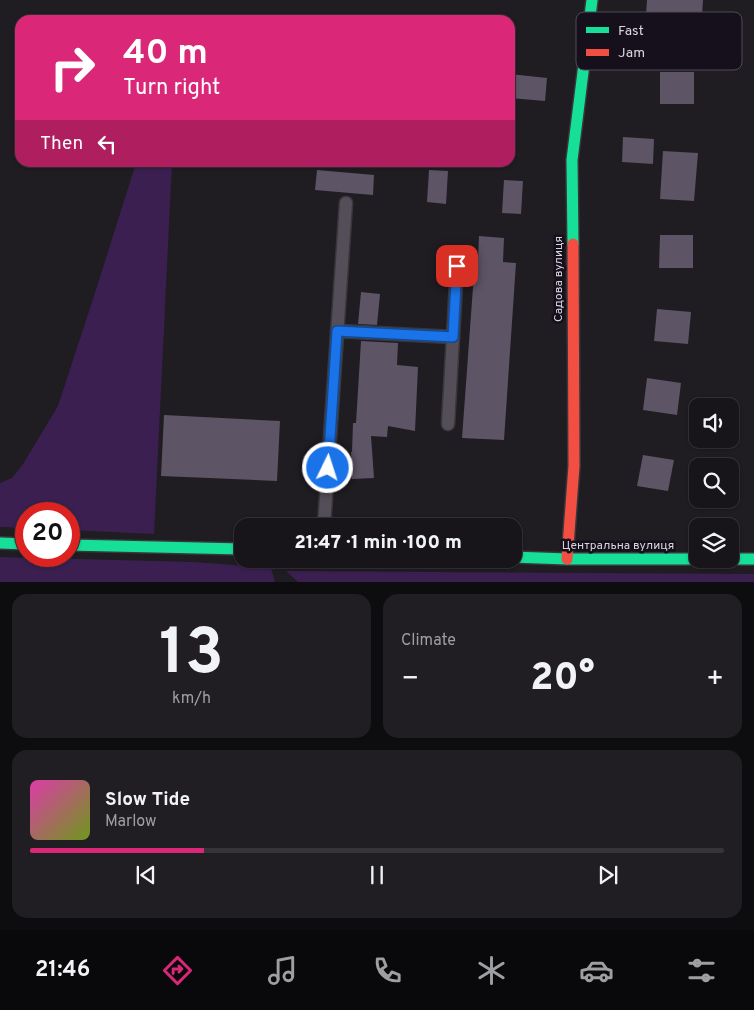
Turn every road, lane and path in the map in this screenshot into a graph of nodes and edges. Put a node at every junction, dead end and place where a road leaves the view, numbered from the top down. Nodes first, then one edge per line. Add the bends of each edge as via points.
1 (583, 70) edge
2 (346, 203) dead end
3 (457, 266) dead end
4 (337, 331) junction
5 (453, 337) junction
6 (448, 424) dead end
7 (325, 518) edge
8 (0, 543) edge
9 (15, 544) edge
10 (80, 545) edge
11 (234, 549) edge
12 (522, 557) edge
13 (567, 559) junction
14 (754, 560) edge

1 - 13 street, Садова вулиця via 572,160 574,466
2 - 4 lane
3 - 5 lane
4 - 5 lane
4 - 7 lane
5 - 6 lane
8 - 9 street
10 - 11 street
12 - 13 street, Центральна вулиця
13 - 14 street, Центральна вулиця

